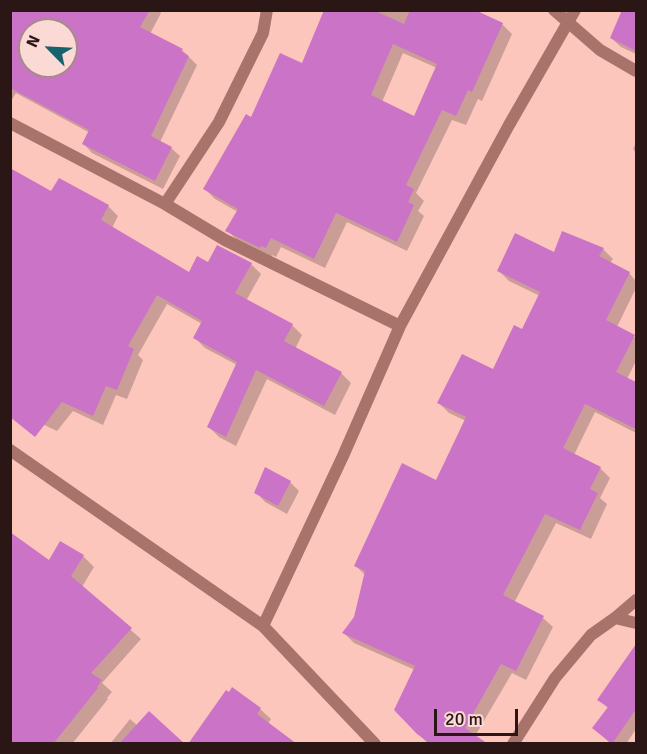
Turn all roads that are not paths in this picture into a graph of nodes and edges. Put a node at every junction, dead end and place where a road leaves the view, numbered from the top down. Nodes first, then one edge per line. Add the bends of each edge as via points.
1 (267, 10) edge
2 (554, 10) edge
3 (575, 10) edge
4 (569, 22) junction
5 (636, 71) edge
6 (10, 123) edge
7 (165, 204) junction
8 (400, 326) junction
9 (10, 450) edge
10 (636, 600) edge
11 (615, 618) junction
12 (636, 622) edge
13 (263, 626) junction
14 (375, 744) edge
15 (513, 744) edge

1 - 7 street via 263,33 219,122
2 - 4 street
3 - 4 street
4 - 5 street via 600,50
4 - 8 street
6 - 7 street
7 - 8 street via 225,240
8 - 13 street
9 - 13 street
10 - 11 street
11 - 12 street
11 - 15 street via 591,635 555,678
13 - 14 street

